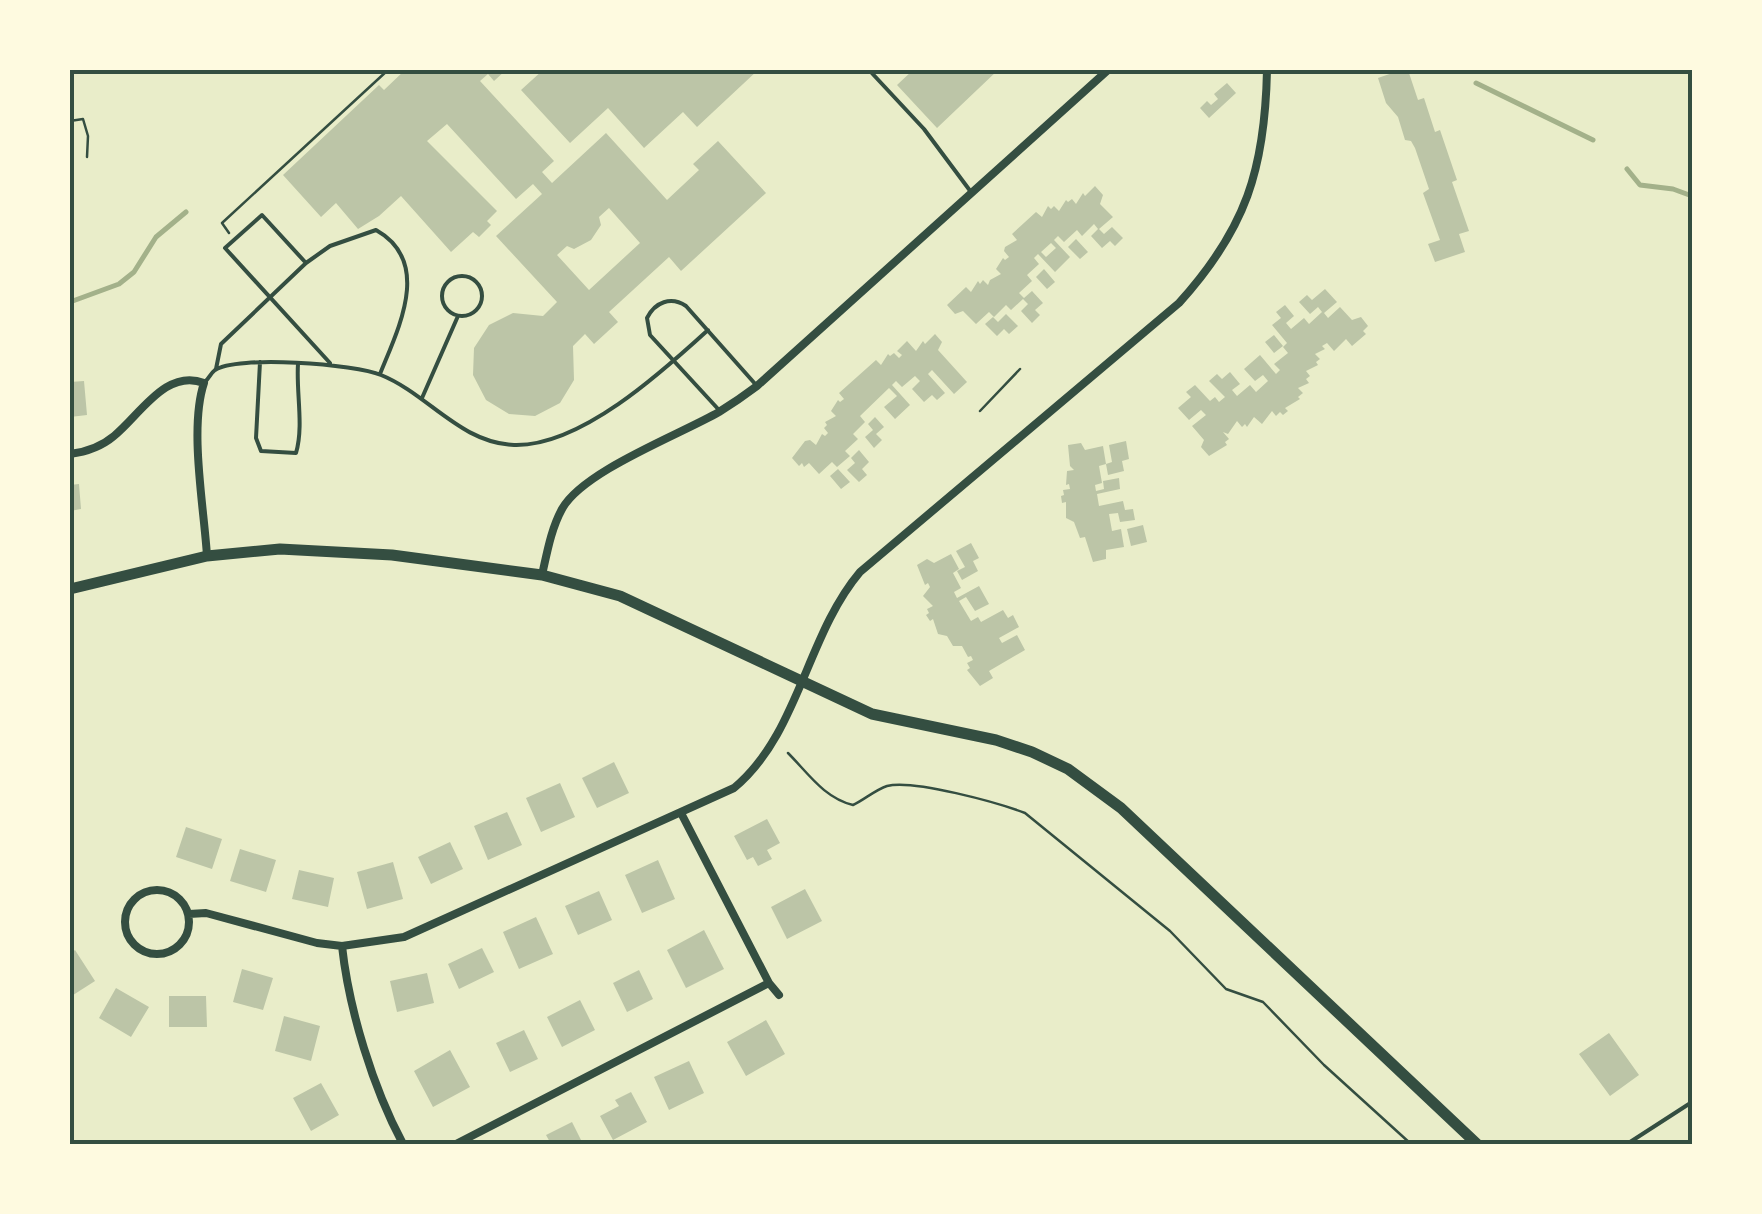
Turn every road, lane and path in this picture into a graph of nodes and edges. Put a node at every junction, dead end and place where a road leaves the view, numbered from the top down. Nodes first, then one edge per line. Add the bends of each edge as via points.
1 (388, 70) edge
2 (869, 70) edge
3 (1108, 70) edge
4 (1268, 70) edge
5 (70, 121) edge
6 (87, 157) dead end
7 (972, 192) junction
8 (235, 239) junction
9 (306, 263) junction
10 (269, 296) junction
11 (458, 316) junction
12 (708, 330) junction
13 (674, 361) junction
14 (260, 362) junction
15 (298, 364) junction
16 (332, 365) junction
17 (216, 369) junction
18 (1020, 370) dead end
19 (380, 374) junction
20 (204, 383) junction
21 (758, 386) junction
22 (422, 399) junction
23 (720, 411) junction
24 (980, 411) dead end
25 (70, 454) edge
26 (207, 556) junction
27 (542, 576) junction
28 (70, 589) edge
29 (800, 682) junction
30 (788, 753) dead end
31 (681, 814) junction
32 (189, 914) junction
33 (342, 946) junction
34 (769, 983) junction
35 (779, 995) dead end
36 (1692, 1102) edge
37 (403, 1144) edge
38 (456, 1144) edge
39 (1411, 1144) edge
40 (1478, 1144) edge
41 (1627, 1144) edge

1 - 8 path via 222,224
2 - 7 lane
3 - 7 street
4 - 29 street via 1256,172 1219,255 1178,303 860,572 829,616
5 - 6 path via 84,119
7 - 21 street
8 - 9 lane via 262,215
8 - 10 lane via 226,248
9 - 10 lane
9 - 19 lane via 330,246 376,230 397,248 408,272 406,307
10 - 16 lane
10 - 17 lane via 220,344
11 - 11 lane via 480,304 482,291 469,277 450,280 442,290 447,309
11 - 22 lane
12 - 13 lane
12 - 13 lane via 679,301 650,312 646,326
12 - 21 lane
13 - 22 lane via 611,409 530,444 471,434
13 - 23 lane
14 - 15 lane
14 - 15 lane via 261,452 296,453
14 - 17 lane
15 - 16 lane
16 - 19 lane
17 - 20 lane
18 - 24 path
19 - 22 lane
20 - 25 street via 174,382 114,436
20 - 26 street via 198,423
21 - 23 street
23 - 27 street via 573,494 553,530
26 - 27 main road via 327,550
26 - 28 main road
27 - 29 main road via 620,596
29 - 31 street via 772,744 748,776
29 - 40 main road via 872,714 996,740 1068,769 1120,808
30 - 39 path via 843,803 853,805 891,785 910,786 1025,813 1170,931 1226,989 1263,1002
31 - 33 street via 431,927
31 - 34 street
32 - 32 street via 184,941 164,954 141,950 126,927 130,904 153,890 175,895
32 - 33 street
33 - 37 street via 375,1080
34 - 35 street
34 - 38 street
36 - 41 lane

